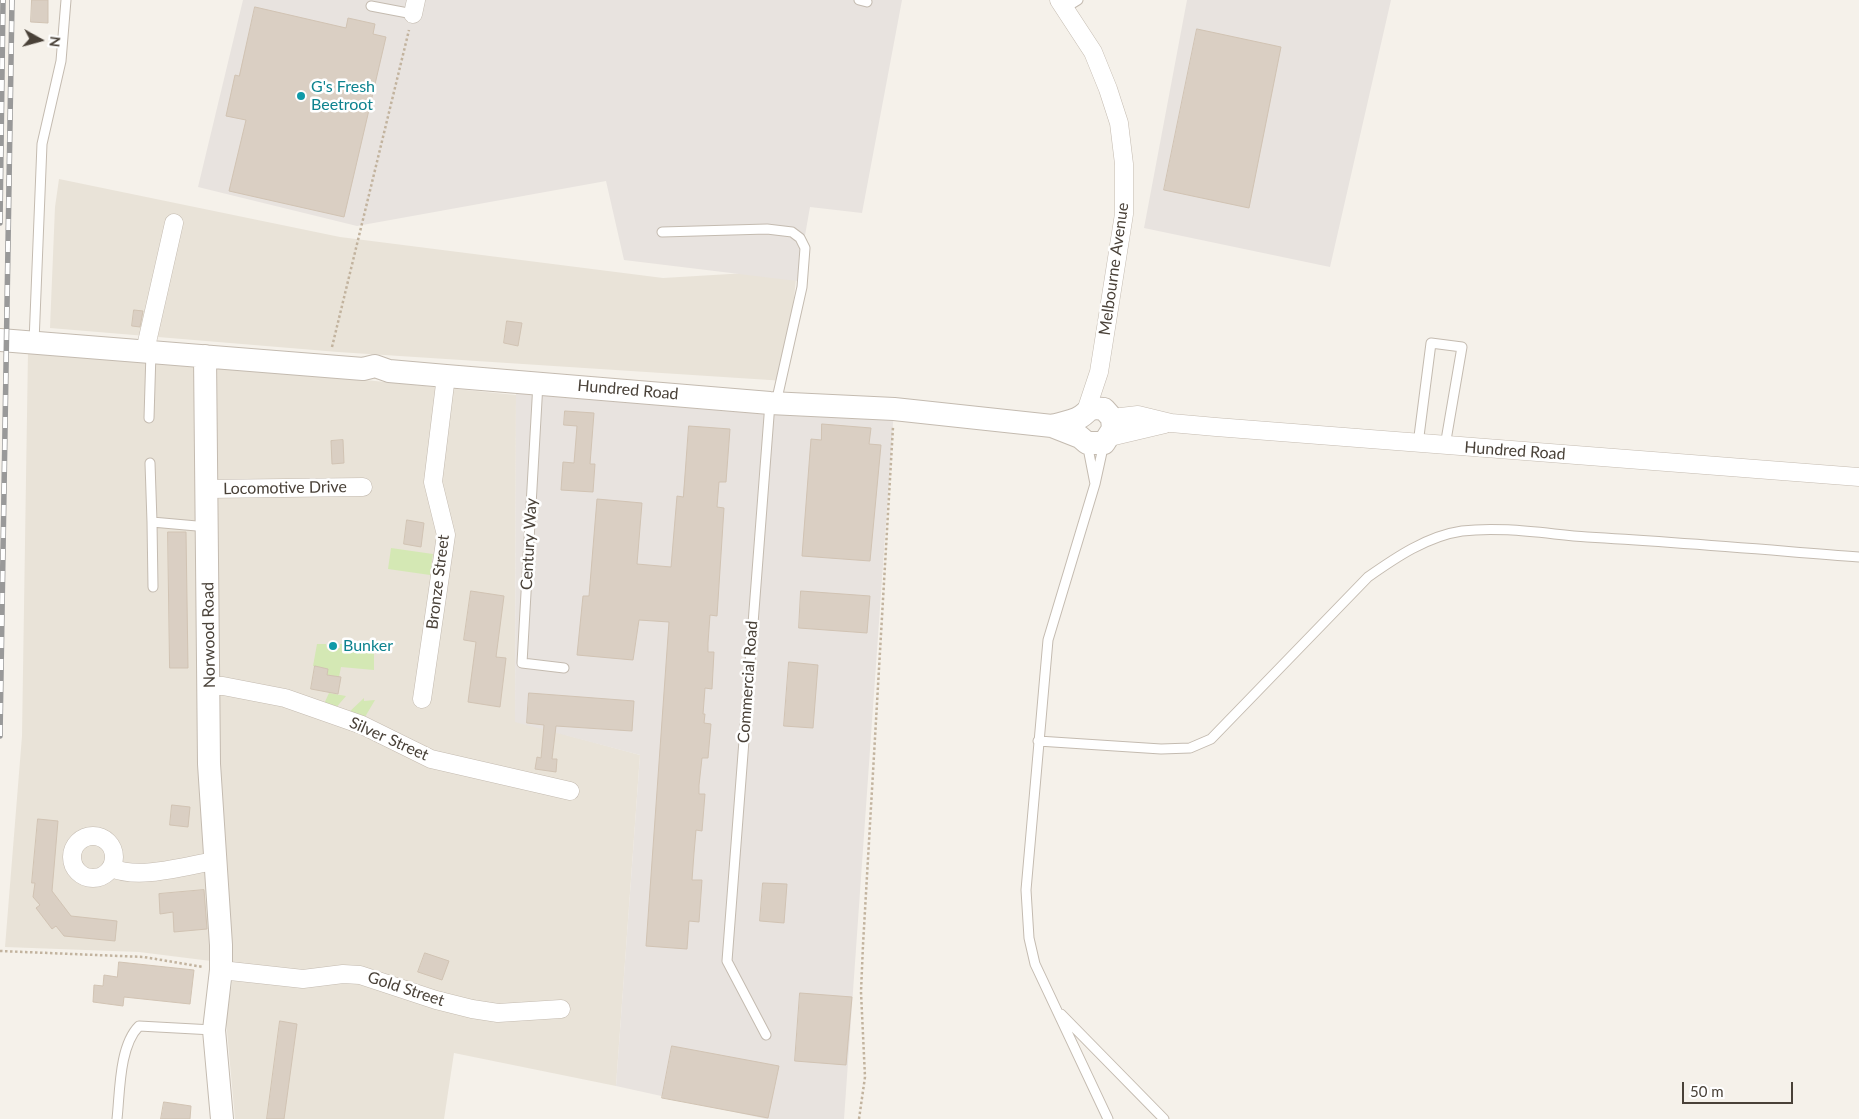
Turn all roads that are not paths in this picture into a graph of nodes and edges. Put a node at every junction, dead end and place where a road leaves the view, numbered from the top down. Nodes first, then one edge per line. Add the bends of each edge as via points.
1 (66, 0) edge
2 (1067, 3) edge
3 (371, 6) dead end
4 (415, 7) edge
5 (174, 223) dead end
6 (662, 232) dead end
7 (0, 340) edge
8 (34, 342) junction
9 (148, 351) junction
10 (205, 356) junction
11 (446, 376) junction
12 (538, 383) junction
13 (773, 403) junction
14 (149, 418) dead end
15 (1095, 427) junction
16 (1418, 444) junction
17 (1444, 446) junction
18 (150, 463) dead end
19 (1859, 477) edge
20 (1095, 484) junction
21 (363, 487) dead end
22 (207, 489) junction
23 (152, 522) junction
24 (208, 527) junction
25 (1859, 557) edge
26 (152, 587) dead end
27 (564, 668) dead end
28 (210, 686) junction
29 (422, 699) dead end
30 (1038, 741) junction
31 (570, 791) dead end
32 (214, 861) junction
33 (112, 868) dead end
34 (221, 970) junction
35 (1056, 1008) junction
36 (561, 1010) dead end
37 (214, 1030) junction
38 (766, 1034) dead end
39 (116, 1119) edge
40 (222, 1119) edge
41 (1108, 1119) edge
42 (1164, 1119) edge

1 - 8 lane via 61,61 42,144
2 - 15 street, Melbourne Avenue via 1108,89 1119,123 1124,164 1124,214 1099,372
3 - 4 lane
5 - 9 street
6 - 13 lane, Commercial Road via 767,229 792,232 800,238 805,248 803,279
7 - 8 street
8 - 9 street
9 - 10 street
9 - 14 lane
10 - 11 street, Hundred Road via 362,369 375,366 389,371
10 - 22 street, Norwood Road
11 - 12 street, Hundred Road
11 - 29 street, Bronze Street via 433,482 446,535
12 - 13 street, Hundred Road
12 - 27 lane, Century Way via 522,663
13 - 15 street, Hundred Road via 894,409 1052,426
13 - 38 lane, Commercial Road via 727,961
15 - 16 street, Hundred Road via 1138,415 1170,423
15 - 20 lane
15 - 20 lane
16 - 17 street, Hundred Road
16 - 17 lane via 1431,343 1462,347
17 - 19 street, Hundred Road
18 - 23 lane
20 - 30 lane via 1048,640
21 - 22 street, Locomotive Drive
22 - 24 street, Norwood Road
23 - 24 lane
23 - 26 lane
24 - 28 street, Norwood Road
25 - 30 lane via 1678,542 1461,531 1424,543 1368,577 1211,739 1190,748 1161,749
28 - 31 street, Silver Street via 285,698 362,725 431,759
28 - 32 street, Norwood Road via 209,764
30 - 35 lane via 1026,890 1029,938 1035,964
32 - 33 street via 136,874
32 - 34 street, Norwood Road
34 - 36 street, Gold Street via 303,979 360,974 472,1009 498,1013
34 - 37 street, Norwood Road
35 - 41 lane
35 - 42 lane
37 - 39 lane via 139,1026 131,1034 126,1047
37 - 40 street, Norwood Road

